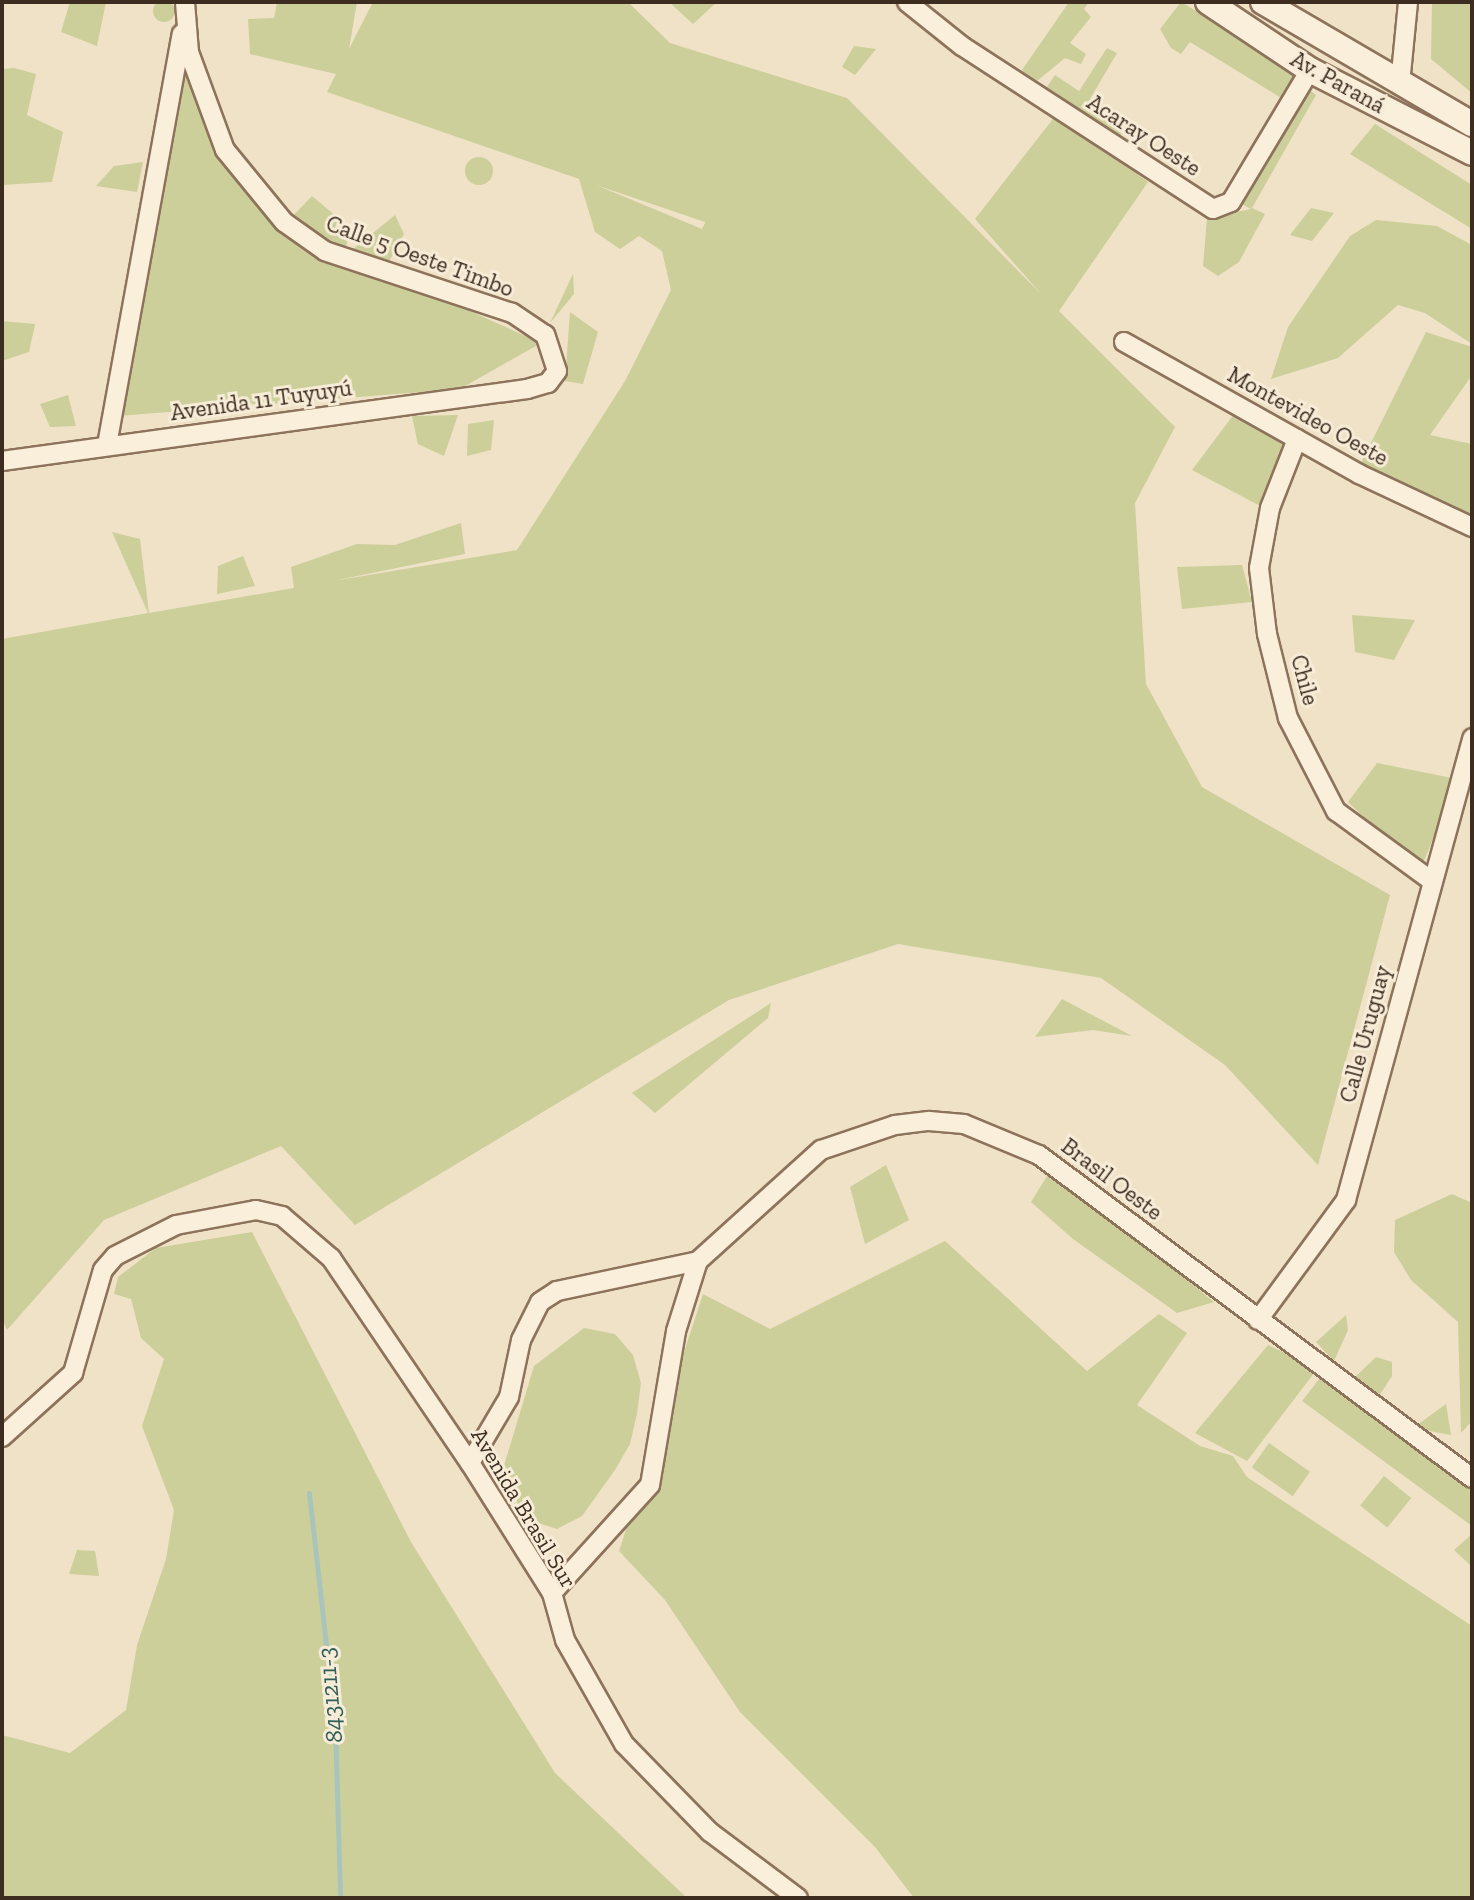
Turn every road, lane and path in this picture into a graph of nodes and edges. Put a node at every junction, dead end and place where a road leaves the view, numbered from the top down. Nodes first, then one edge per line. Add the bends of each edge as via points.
1 (184, 2) edge
2 (907, 2) edge
3 (1208, 2) edge
4 (1263, 2) edge
5 (1408, 2) edge
6 (184, 24) junction
7 (1310, 70) junction
8 (1400, 84) junction
9 (1472, 124) edge
10 (1472, 153) edge
11 (1124, 342) dead end
12 (527, 389) joint
13 (1297, 439) junction
14 (107, 446) junction
15 (2, 461) edge
16 (1472, 527) edge
17 (1472, 738) edge
18 (1432, 881) junction
19 (698, 1261) junction
20 (1258, 1320) junction
21 (2, 1437) edge
22 (470, 1463) junction
23 (1472, 1478) edge
24 (552, 1593) junction
25 (798, 1898) edge

1 - 6 street, Calle 5 Oeste Timbo
2 - 7 street, Acaray Oeste via 962,46 1213,209 1231,202
3 - 7 street, Av. Paraná
4 - 8 street, Av. Paraná
5 - 8 street
6 - 12 street, Calle 5 Oeste Timbo via 225,150 284,222 325,251 512,313 545,335 557,371 548,383
6 - 14 street
7 - 10 street, Av. Paraná
8 - 9 street, Av. Paraná
11 - 13 street, Montevideo Oeste
12 - 14 street, Avenida 11 Tuyuyú
13 - 16 street, Montevideo Oeste
13 - 18 street, Chile via 1270,508 1259,568 1267,634 1288,718 1336,811
14 - 15 street, Avenida 11 Tuyuyú
17 - 18 street, Calle Uruguay
18 - 20 street, Calle Uruguay via 1346,1200
19 - 20 street, Brasil Oeste via 821,1150 895,1125 964,1124 1039,1155
19 - 22 street via 556,1291 541,1302 521,1340 509,1397
19 - 24 street via 676,1331 650,1485
20 - 23 street, Brasil Oeste
21 - 22 street, Avenida Brasil Sur via 73,1373 103,1270 115,1256 176,1225 256,1210 282,1216 331,1258
22 - 24 street, Avenida Brasil Sur
24 - 25 street, Avenida Brasil Sur via 565,1640 624,1744 710,1832

